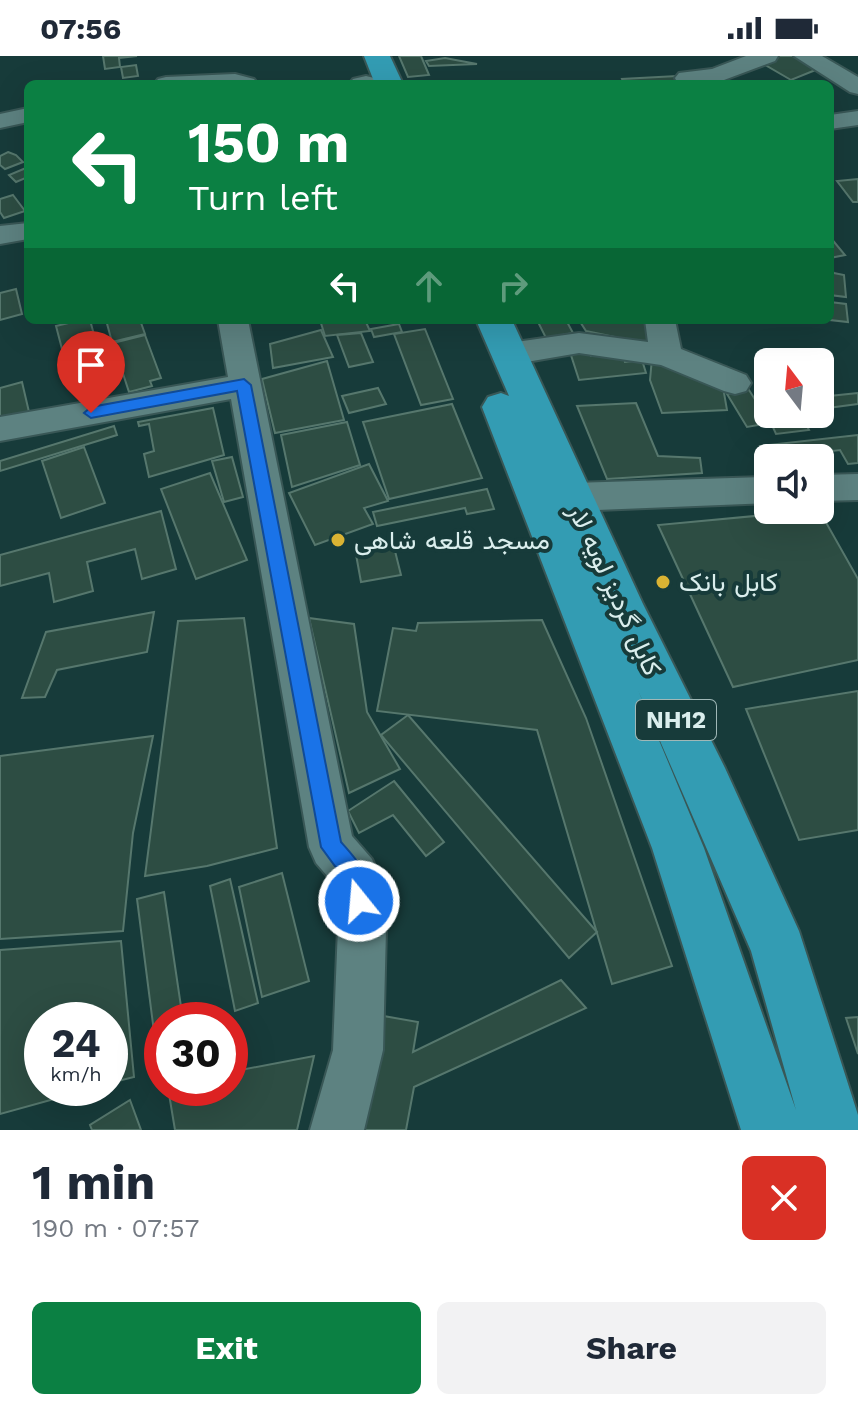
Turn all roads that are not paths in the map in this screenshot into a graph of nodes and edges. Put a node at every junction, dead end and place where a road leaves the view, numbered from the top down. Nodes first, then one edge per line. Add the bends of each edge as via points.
1 (355, 56) edge
2 (377, 56) edge
3 (767, 56) edge
4 (805, 56) edge
5 (170, 75) edge
6 (224, 80) edge
7 (364, 80) edge
8 (387, 80) edge
9 (688, 80) edge
10 (858, 87) edge
11 (858, 96) edge
12 (834, 99) edge
13 (24, 116) edge
14 (858, 118) edge
15 (0, 121) edge
16 (834, 121) edge
17 (24, 232) edge
18 (0, 235) edge
19 (24, 251) edge
20 (0, 255) edge
21 (234, 324) edge
22 (467, 324) edge
23 (661, 324) edge
24 (501, 337) edge
25 (666, 355) junction
26 (735, 383) dead end
27 (244, 385) junction
28 (0, 429) edge
29 (858, 487) edge
30 (834, 488) edge
31 (754, 491) edge
32 (573, 497) junction
33 (337, 1130) edge
34 (772, 1130) edge
35 (832, 1130) edge

1 - 7 highway
2 - 8 highway
3 - 9 street via 716,76
4 - 10 street
5 - 6 street
11 - 12 street
13 - 15 street
14 - 16 street
17 - 18 street
19 - 20 street
21 - 27 street
22 - 34 highway, کابل گردیز لویه لار / NH12 via 678,848
23 - 25 street
24 - 25 street
24 - 32 highway, کابل گردیز لویه لار / NH12
25 - 26 street
27 - 28 street
27 - 33 street via 332,847 356,875 362,928 358,1050
29 - 30 street
31 - 32 street
32 - 35 highway, کابل گردیز لویه لار / NH12 via 779,951

